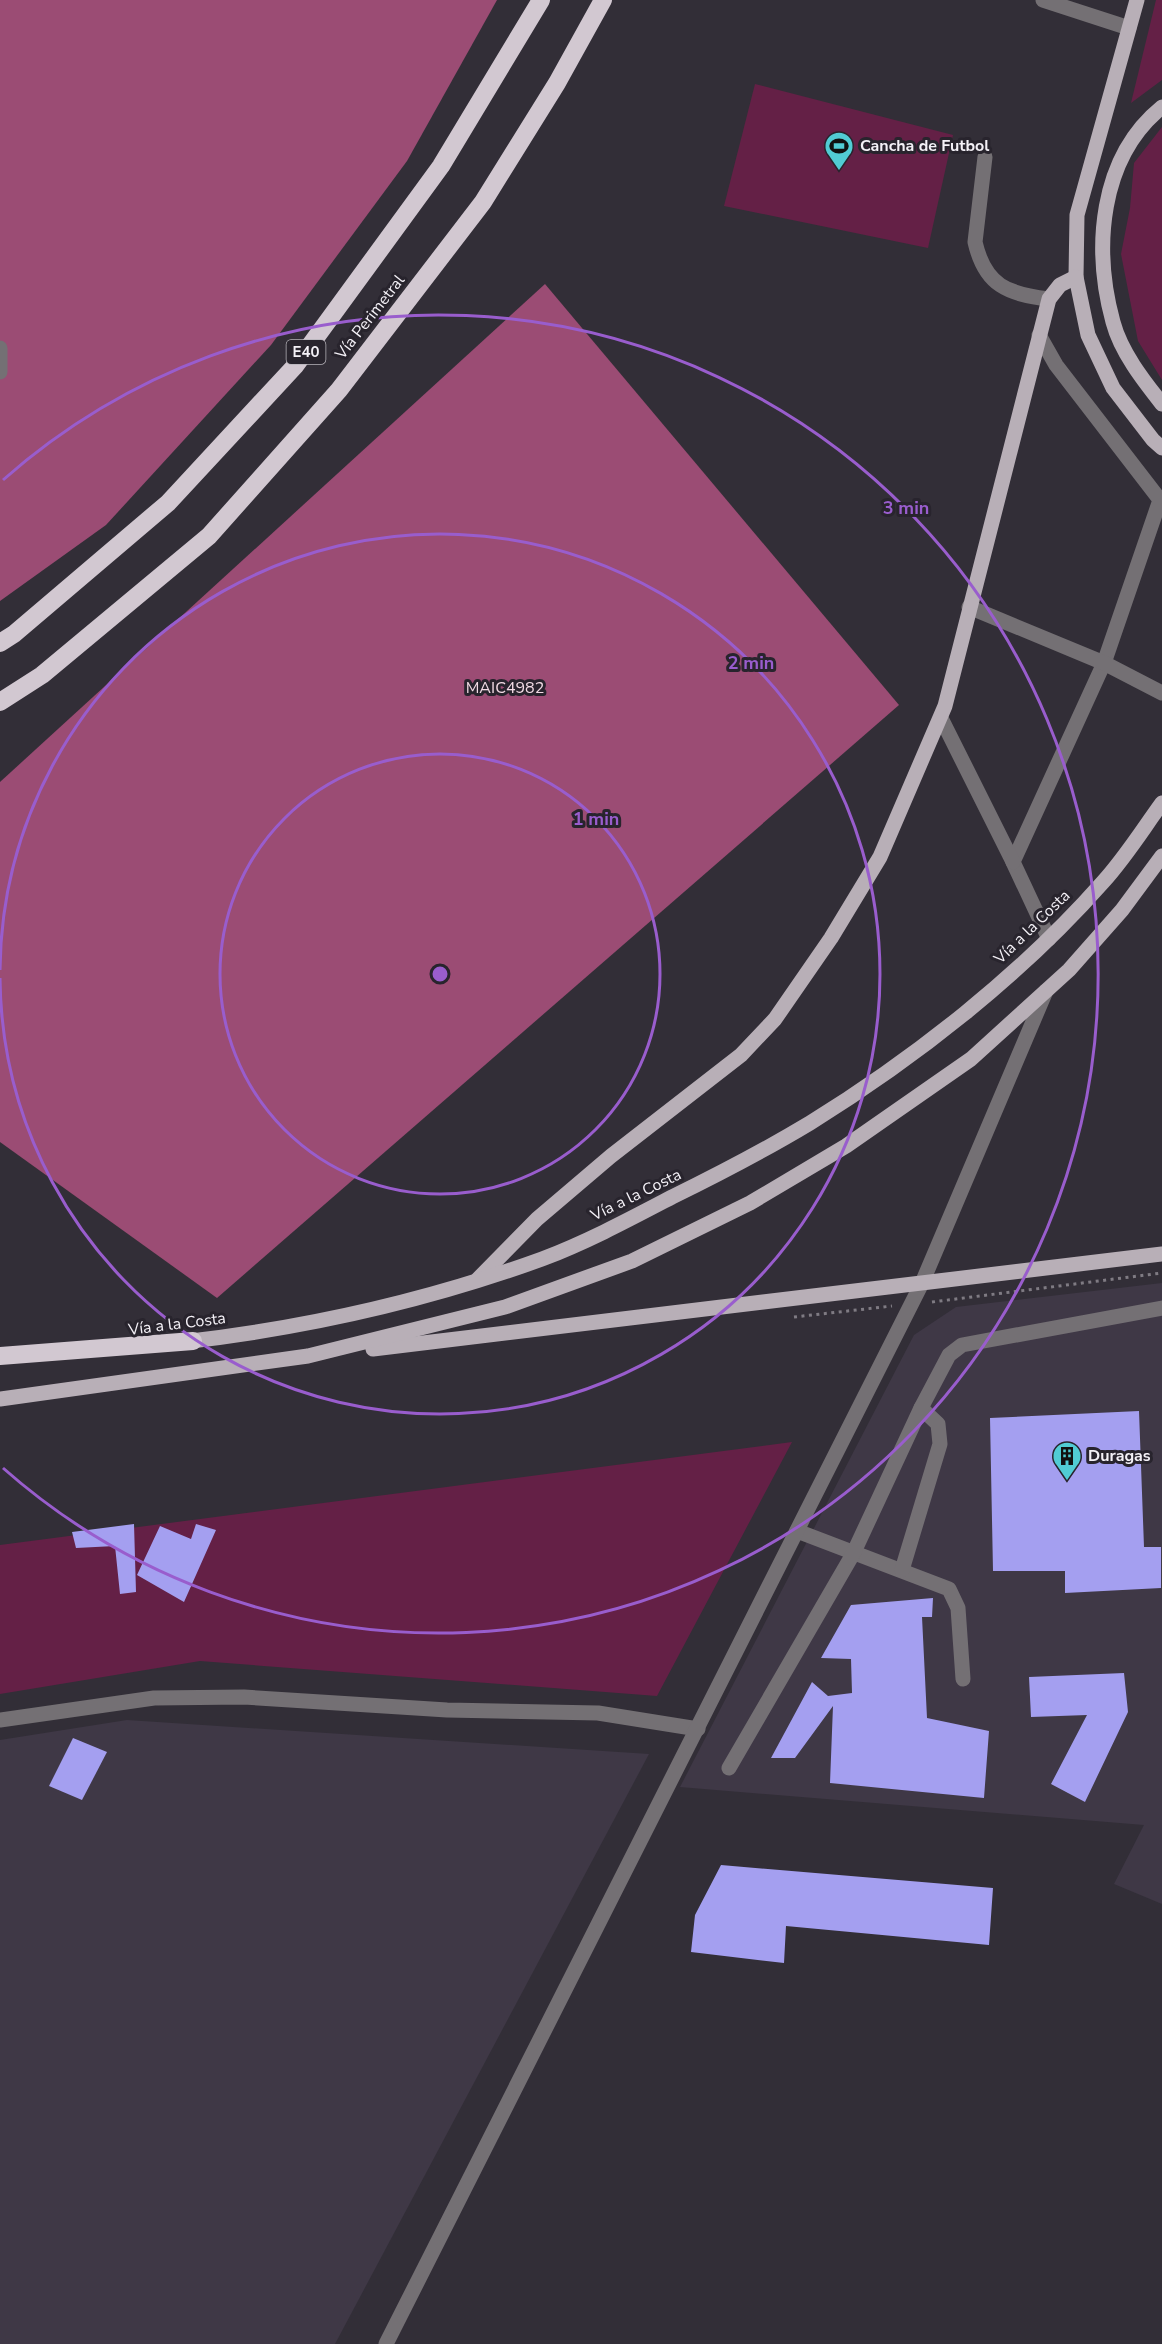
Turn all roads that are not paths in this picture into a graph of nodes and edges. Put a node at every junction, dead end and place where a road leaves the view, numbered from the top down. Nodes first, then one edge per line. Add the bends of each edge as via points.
1 (542, 0) edge
2 (603, 0) edge
3 (1043, 0) edge
4 (1137, 0) edge
5 (1129, 28) junction
6 (1162, 107) edge
7 (985, 157) dead end
8 (1076, 277) junction
9 (1049, 299) junction
10 (1039, 335) junction
11 (0, 348) edge
12 (0, 372) edge
13 (1162, 404) edge
14 (1162, 448) edge
15 (969, 607) junction
16 (0, 643) edge
17 (1104, 663) junction
18 (1162, 693) edge
19 (0, 702) edge
20 (941, 718) junction
21 (1162, 804) edge
22 (1162, 856) edge
23 (1013, 862) junction
24 (1049, 939) junction
25 (1046, 991) junction
26 (1162, 1254) edge
27 (476, 1281) junction
28 (922, 1283) junction
29 (1162, 1308) edge
30 (193, 1341) junction
31 (0, 1356) edge
32 (308, 1356) junction
33 (0, 1364) edge
34 (0, 1399) edge
35 (921, 1408) junction
36 (797, 1531) junction
37 (853, 1554) junction
38 (902, 1570) junction
39 (963, 1679) dead end
40 (0, 1720) edge
41 (698, 1730) junction
42 (729, 1768) dead end
43 (386, 2344) edge

1 - 16 highway, Vía Perimetral / E40 via 441,166 295,366 168,503
2 - 19 highway, Vía Perimetral via 483,202 339,390 209,536 42,675
3 - 5 street
4 - 5 main road
5 - 8 main road via 1077,215
6 - 13 main road via 1128,145 1114,175 1104,217 1102,256 1113,323 1137,373
7 - 9 street via 975,242 978,256 1004,288 1014,294
8 - 9 main road via 1060,285
8 - 14 main road via 1088,335 1113,388
9 - 10 main road
10 - 15 main road
10 - 17 street via 1056,365 1160,500
11 - 12 street
15 - 17 street
15 - 20 main road
17 - 18 street
17 - 23 street
20 - 23 street
20 - 27 main road via 880,857 775,1019 741,1055 610,1156
21 - 24 main road, Vía a la Costa via 1105,880
22 - 25 main road via 1122,910
23 - 24 street
24 - 27 main road, Vía a la Costa via 945,1028 810,1123 612,1228 545,1258
25 - 28 street
25 - 32 main road via 970,1059 846,1146 750,1203 643,1256 506,1307
26 - 28 main road
27 - 30 main road, Vía a la Costa via 395,1305 313,1323
28 - 32 main road
28 - 36 street
29 - 35 street via 962,1346 949,1356
30 - 31 highway
30 - 33 main road, Vía a la Costa
32 - 34 main road
35 - 37 street
35 - 38 street via 938,1424 940,1444
36 - 37 street
36 - 41 street
37 - 38 street
37 - 42 street
38 - 39 street via 949,1589 954,1597
40 - 41 street via 154,1698 244,1697 447,1710 598,1713
41 - 43 street

